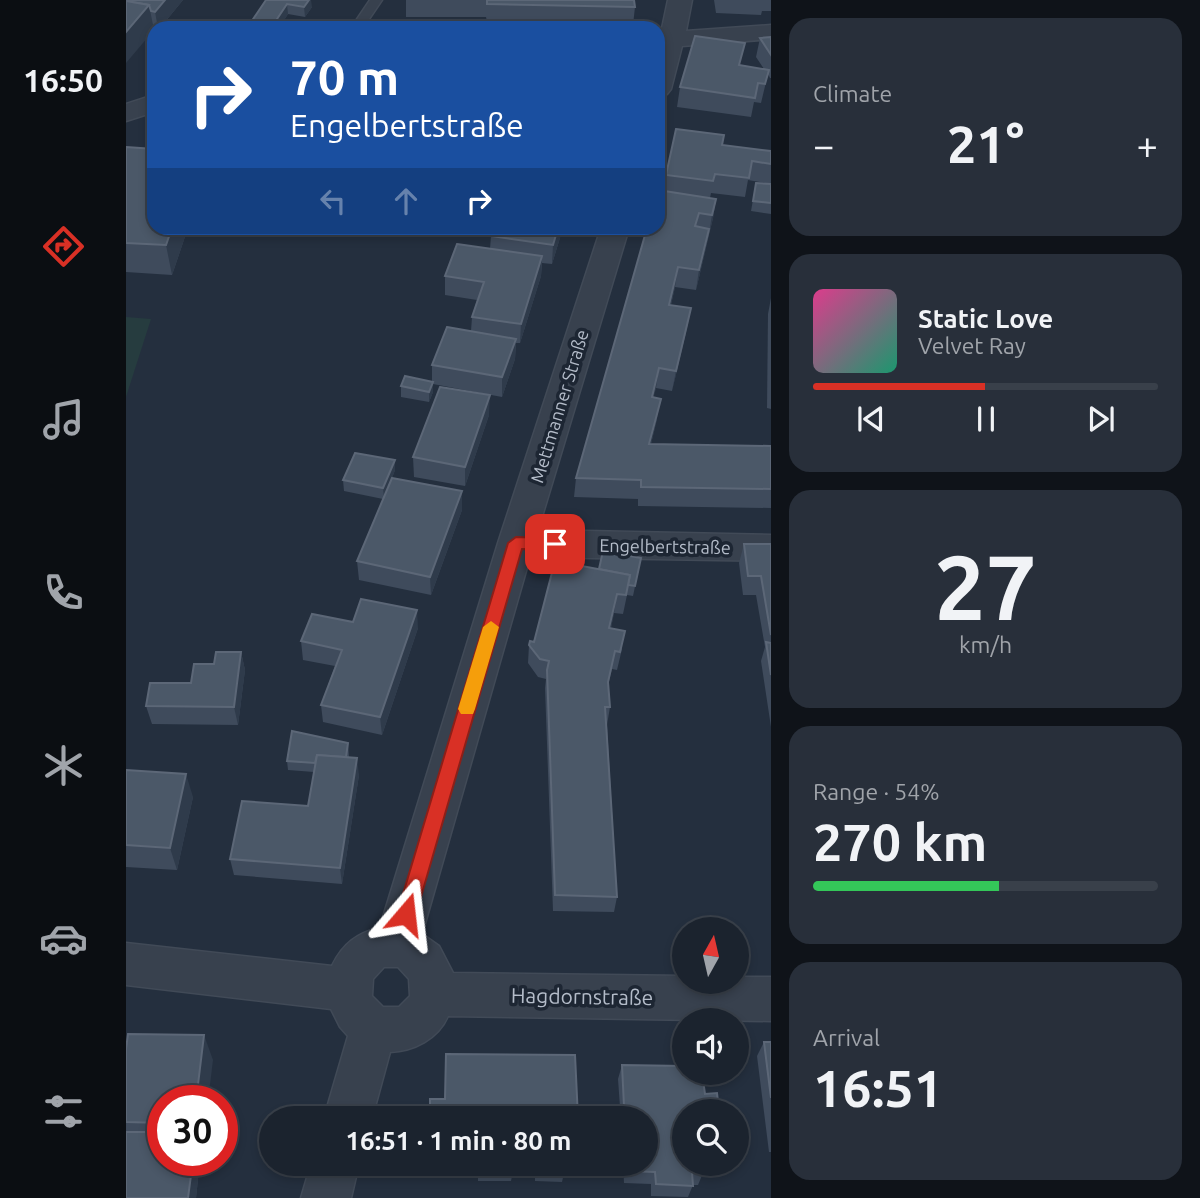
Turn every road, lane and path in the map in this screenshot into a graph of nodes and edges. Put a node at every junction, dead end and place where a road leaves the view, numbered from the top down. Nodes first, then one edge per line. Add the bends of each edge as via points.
1 (376, 0) edge
2 (680, 0) edge
3 (362, 21) edge
4 (771, 32) edge
5 (665, 41) edge
6 (147, 106) edge
7 (126, 113) edge
8 (613, 235) edge
9 (516, 543) junction
10 (771, 548) edge
11 (396, 947) junction
12 (126, 964) edge
13 (348, 989) junction
14 (434, 994) junction
15 (771, 999) edge
16 (374, 1026) junction
17 (351, 1106) edge
18 (332, 1176) edge
19 (326, 1198) edge

1 - 3 lane
2 - 5 street
4 - 5 street
6 - 7 street
8 - 9 street, Mettmanner Straße
9 - 10 street, Engelbertstraße
9 - 11 street, Mettmanner Straße
11 - 13 street via 363,958 355,966
11 - 14 street via 421,957 434,980
12 - 13 street
13 - 16 street via 360,1018
14 - 15 street, Hagdornstraße
14 - 16 street via 423,1016 412,1024 386,1029
16 - 17 street
18 - 19 street

